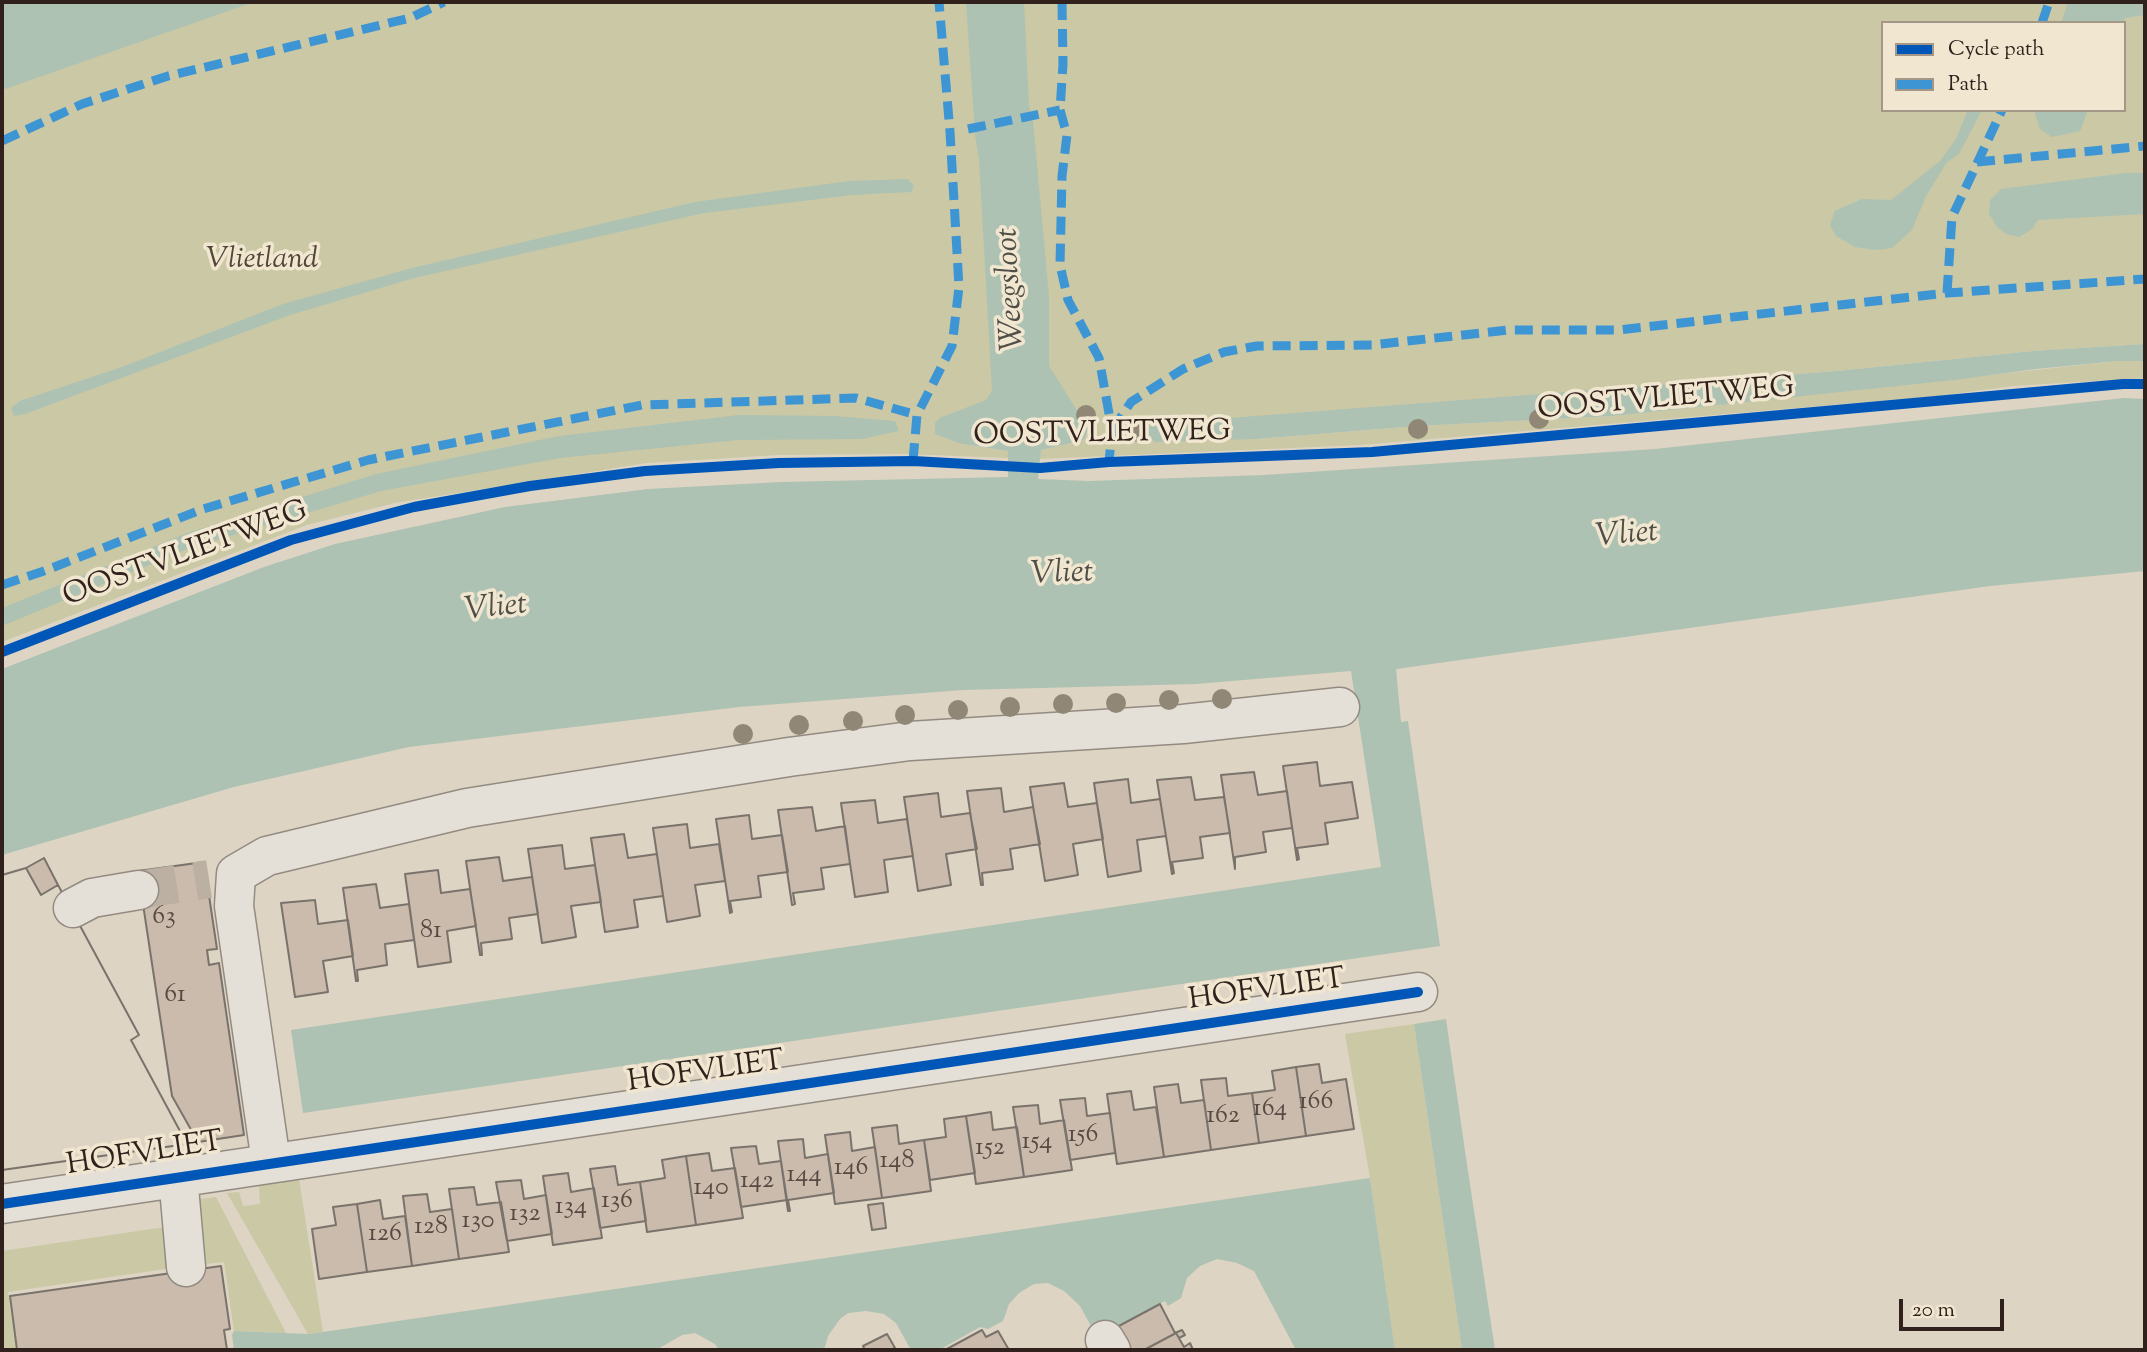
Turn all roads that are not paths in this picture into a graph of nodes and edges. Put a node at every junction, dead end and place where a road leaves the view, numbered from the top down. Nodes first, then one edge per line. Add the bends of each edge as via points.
1 (1340, 707) dead end
2 (139, 890) tunnel mouth
3 (73, 908) dead end
4 (1418, 992) dead end
5 (271, 1162) junction
6 (178, 1176) junction
7 (2, 1203) edge
8 (186, 1268) dead end

1 - 5 street, HOFVLIET via 1183,724 910,741 789,757 467,808 267,856 223,876 234,906
2 - 3 street via 92,898
4 - 5 street, HOFVLIET
5 - 6 street, HOFVLIET
6 - 7 street, HOFVLIET
6 - 8 street

